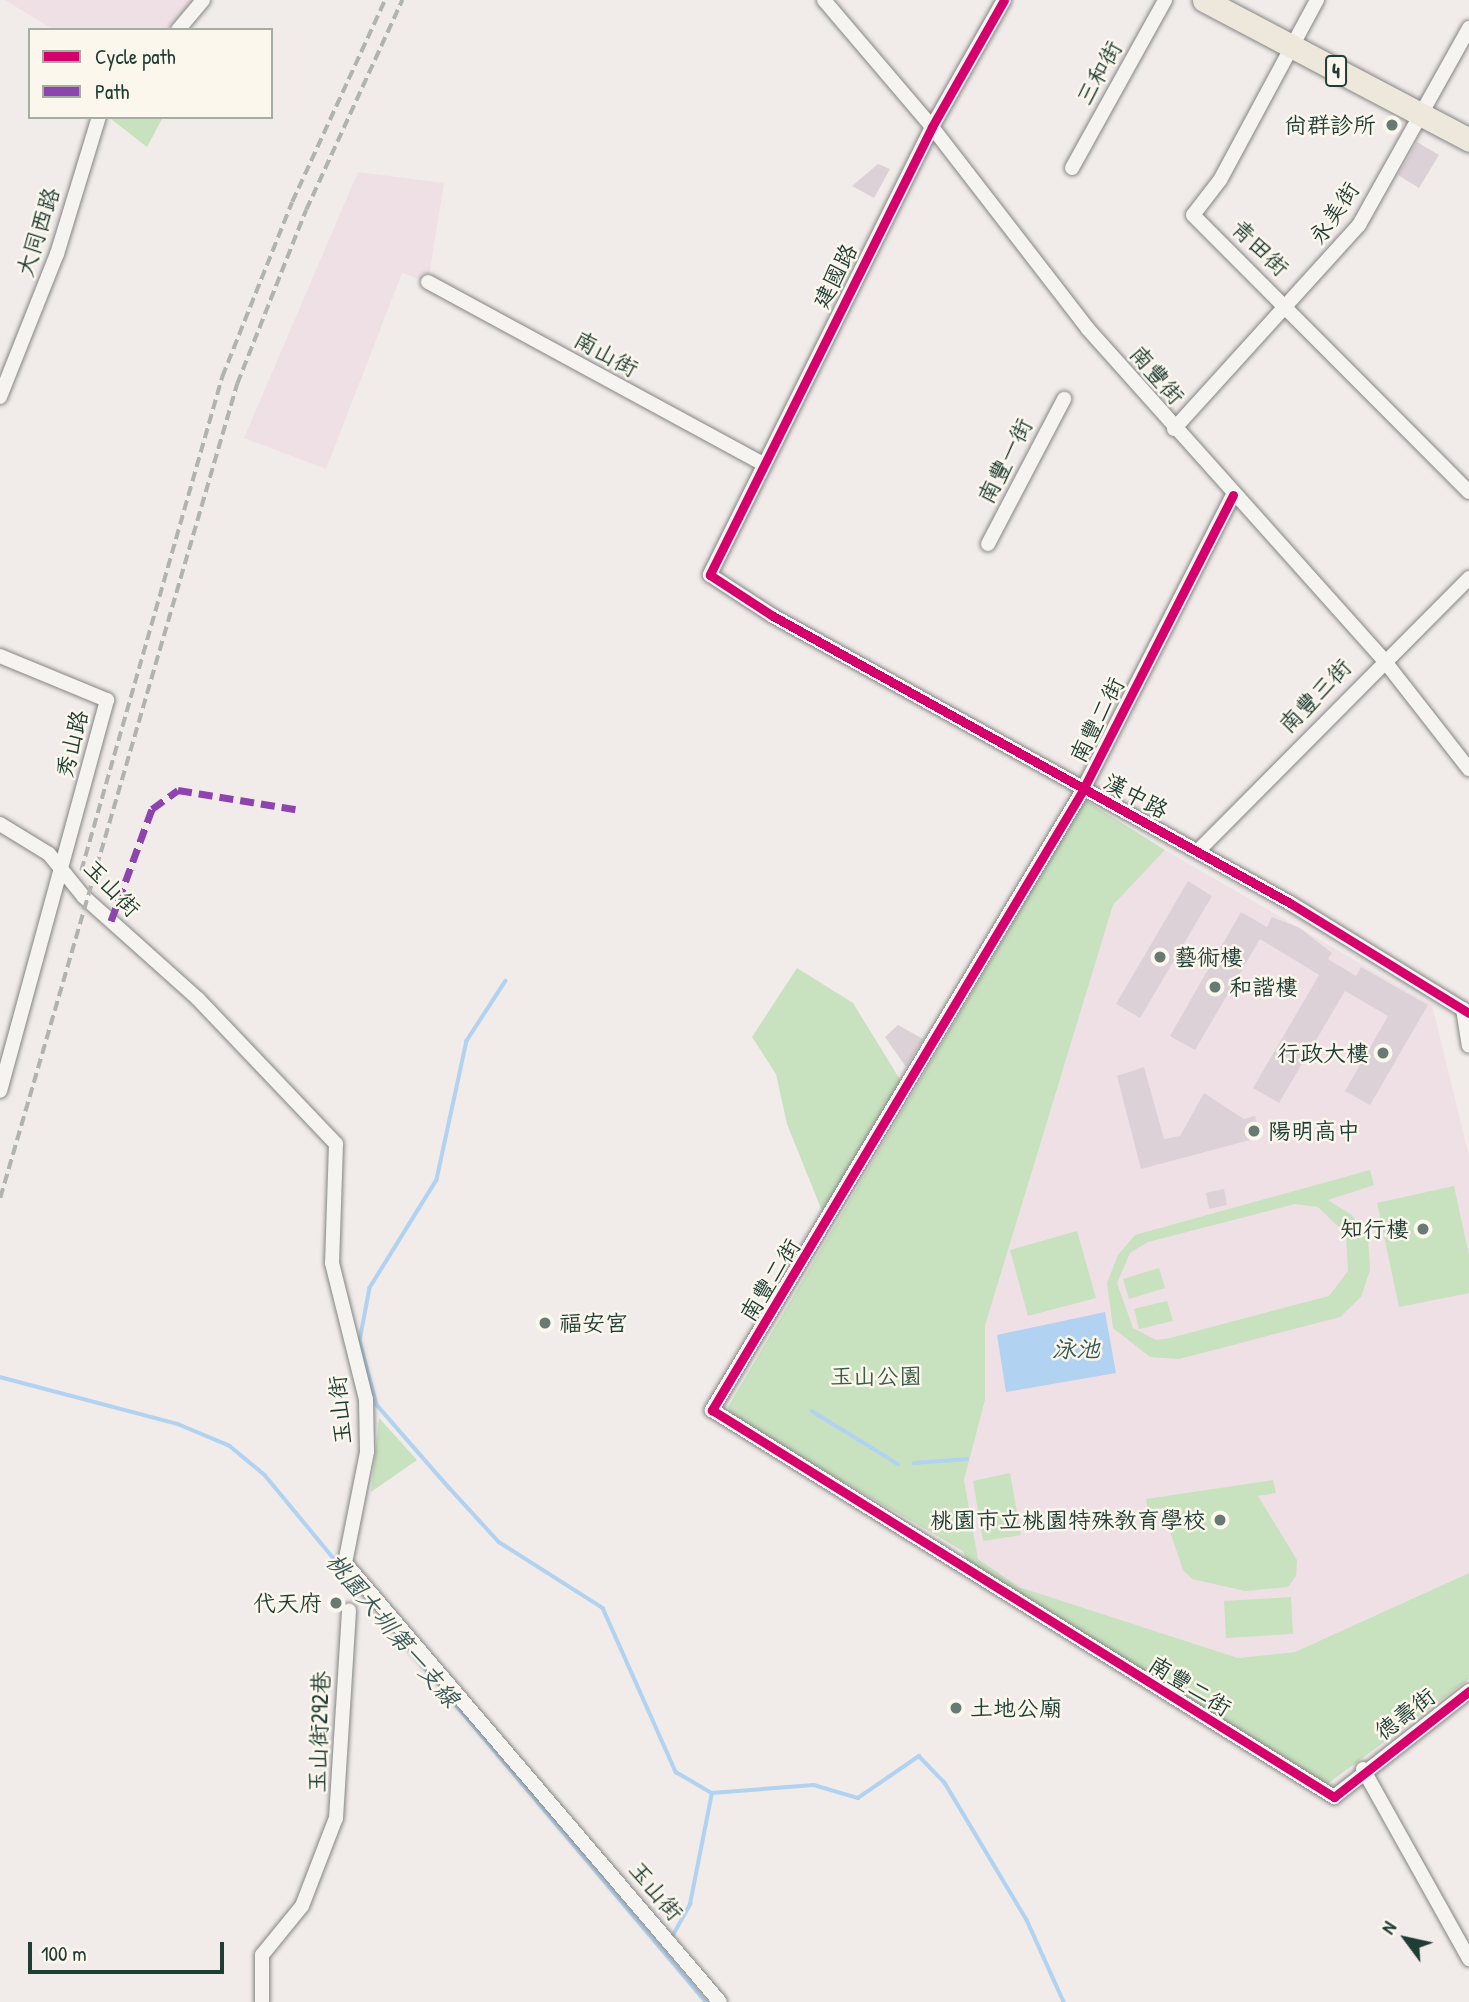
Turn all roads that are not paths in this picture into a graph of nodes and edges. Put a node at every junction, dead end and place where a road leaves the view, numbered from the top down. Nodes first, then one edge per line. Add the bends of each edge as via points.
1 (203, 0) edge
2 (824, 0) edge
3 (1004, 0) edge
4 (1166, 0) edge
5 (1204, 0) edge
6 (1317, 0) edge
7 (180, 28) edge
8 (1469, 28) edge
9 (1291, 47) junction
10 (1420, 116) junction
11 (98, 119) edge
12 (932, 127) junction
13 (1469, 140) edge
14 (1072, 168) dead end
15 (428, 282) dead end
16 (1287, 307) junction
17 (0, 397) edge
18 (1063, 399) dead end
19 (1174, 429) junction
20 (763, 464) junction
21 (1469, 492) edge
22 (1233, 495) junction
23 (988, 544) dead end
24 (710, 575) joint
25 (1469, 578) edge
26 (0, 656) edge
27 (1383, 659) junction
28 (1469, 769) edge
29 (1083, 790) junction
30 (0, 824) edge
31 (1198, 851) junction
32 (63, 870) junction
33 (1466, 1011) edge
34 (1469, 1046) edge
35 (0, 1091) edge
36 (349, 1610) dead end
37 (1469, 1691) edge
38 (1363, 1769) junction
39 (1469, 1959) edge
40 (262, 2002) edge
41 (720, 2002) edge

1 - 7 street
2 - 12 street, 南豐街
3 - 12 street, 建國路
4 - 14 street, 三和街
5 - 9 main road, 4
6 - 9 street, 青田街
8 - 10 street, 永美街
9 - 10 main road, 4
9 - 16 street, 青田街 via 1220,180 1193,215
10 - 13 main road, 4
10 - 16 street, 永美街 via 1359,225
11 - 17 street, 大同西路 via 57,254
12 - 19 street, 南豐街 via 1077,316
12 - 20 street, 建國路
15 - 20 street, 南山街
16 - 19 street, 永美街
16 - 21 street, 青田街
18 - 23 street, 南豐一街
19 - 22 street, 南豐街
20 - 24 street, 建國路
22 - 27 street, 南豐街
22 - 29 street, 南豐二街
24 - 29 street, 漢中路
25 - 27 street, 南豐三街
26 - 32 street, 秀山路 via 107,700
27 - 28 street, 南豐街
27 - 31 street, 南豐三街
29 - 31 street, 漢中路
29 - 38 street, 南豐二街 via 712,1410 1334,1797
30 - 32 street, 玉山街 via 49,854
31 - 33 street, 漢中路
32 - 35 street
32 - 41 street, 玉山街 via 84,897 198,999 336,1144 332,1263 366,1399 367,1451 345,1563
33 - 34 street
36 - 40 street, 玉山街292巷 via 336,1820 302,1906 262,1955
37 - 38 street, 德壽街
38 - 39 street, 德壽街

